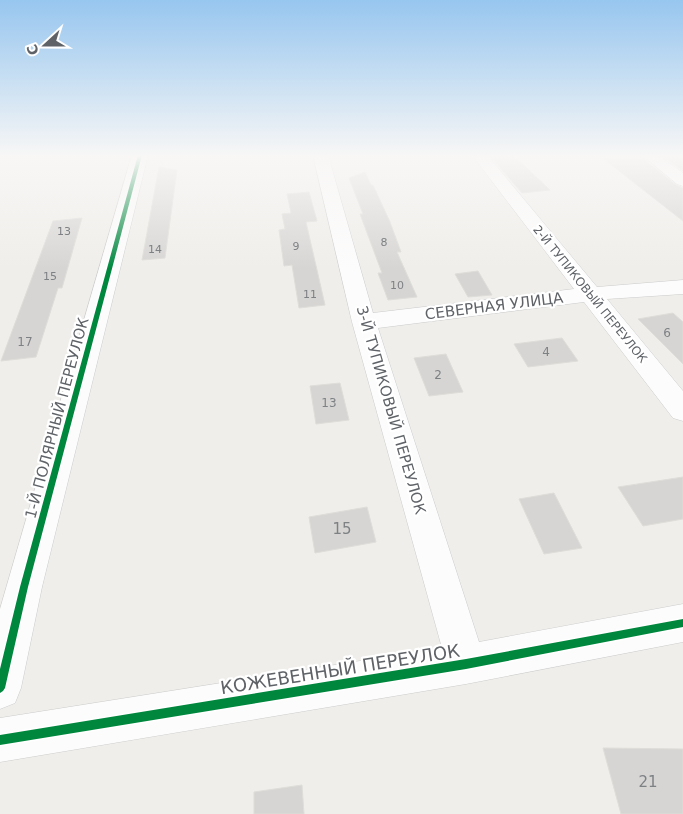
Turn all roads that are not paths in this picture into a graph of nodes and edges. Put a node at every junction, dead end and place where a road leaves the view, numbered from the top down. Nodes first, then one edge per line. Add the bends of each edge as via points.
1 (130, 193) edge
2 (330, 193) edge
3 (509, 193) edge
4 (683, 287) edge
5 (590, 294) junction
6 (364, 322) junction
7 (683, 410) edge
8 (683, 623) edge
9 (466, 664) junction
10 (0, 688) edge
11 (0, 740) edge

1 - 10 street, 1-Й ПОЛЯРНЫЙ ПЕРЕУЛОК
2 - 6 street, 3-Й ТУПИКОВЫЙ ПЕРЕУЛОК
3 - 5 street, 2-Й ТУПИКОВЫЙ ПЕРЕУЛОК
4 - 5 street, СЕВЕРНАЯ УЛИЦА
5 - 6 street, СЕВЕРНАЯ УЛИЦА
5 - 7 street, 2-Й ТУПИКОВЫЙ ПЕРЕУЛОК
6 - 9 street, 3-Й ТУПИКОВЫЙ ПЕРЕУЛОК
8 - 9 street, КОЖЕВЕННЫЙ ПЕРЕУЛОК
9 - 11 street, КОЖЕВЕННЫЙ ПЕРЕУЛОК

